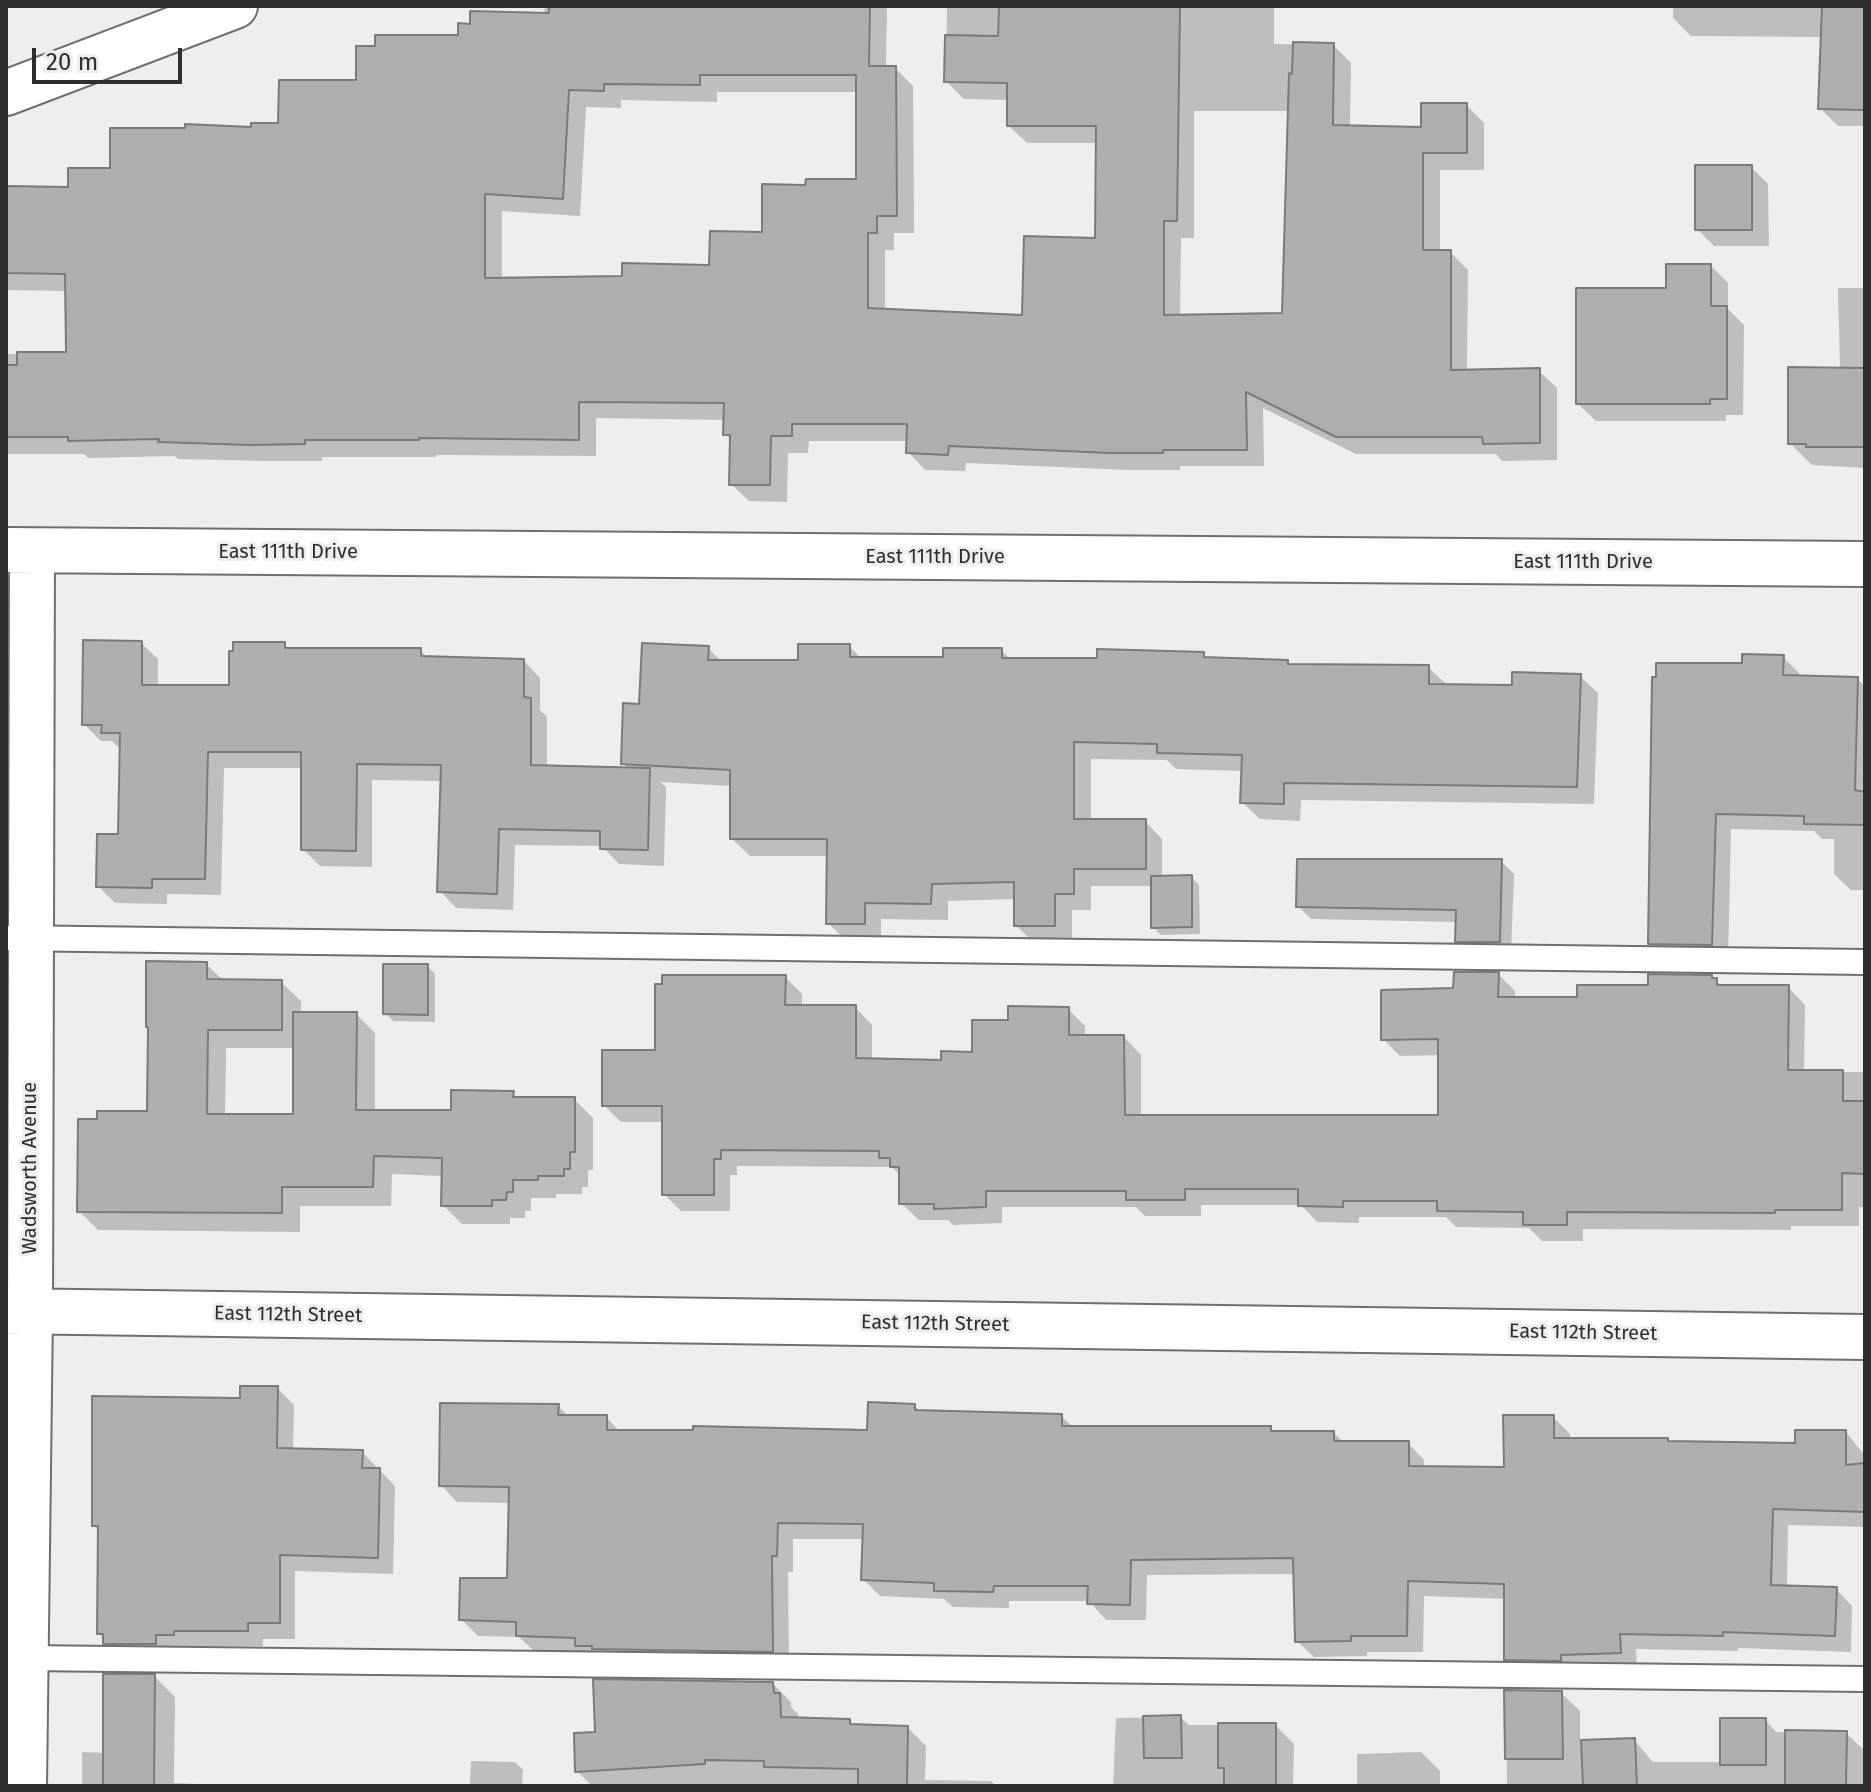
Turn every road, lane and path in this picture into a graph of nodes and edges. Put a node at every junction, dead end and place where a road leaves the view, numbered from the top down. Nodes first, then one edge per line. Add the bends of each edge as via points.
1 (235, 6) edge
2 (6, 93) edge
3 (19, 550) edge
4 (1865, 564) edge
5 (18, 938) edge
6 (1865, 962) edge
7 (18, 1312) edge
8 (1865, 1337) edge
9 (26, 1658) junction
10 (1865, 1679) edge
11 (24, 1786) edge

1 - 2 street
3 - 4 street, East 111th Drive
3 - 5 street, Wadsworth Avenue
5 - 6 lane
5 - 7 street, Wadsworth Avenue
7 - 8 street, East 112th Street
7 - 9 street, Wadsworth Avenue
9 - 10 lane
9 - 11 street, Wadsworth Avenue

